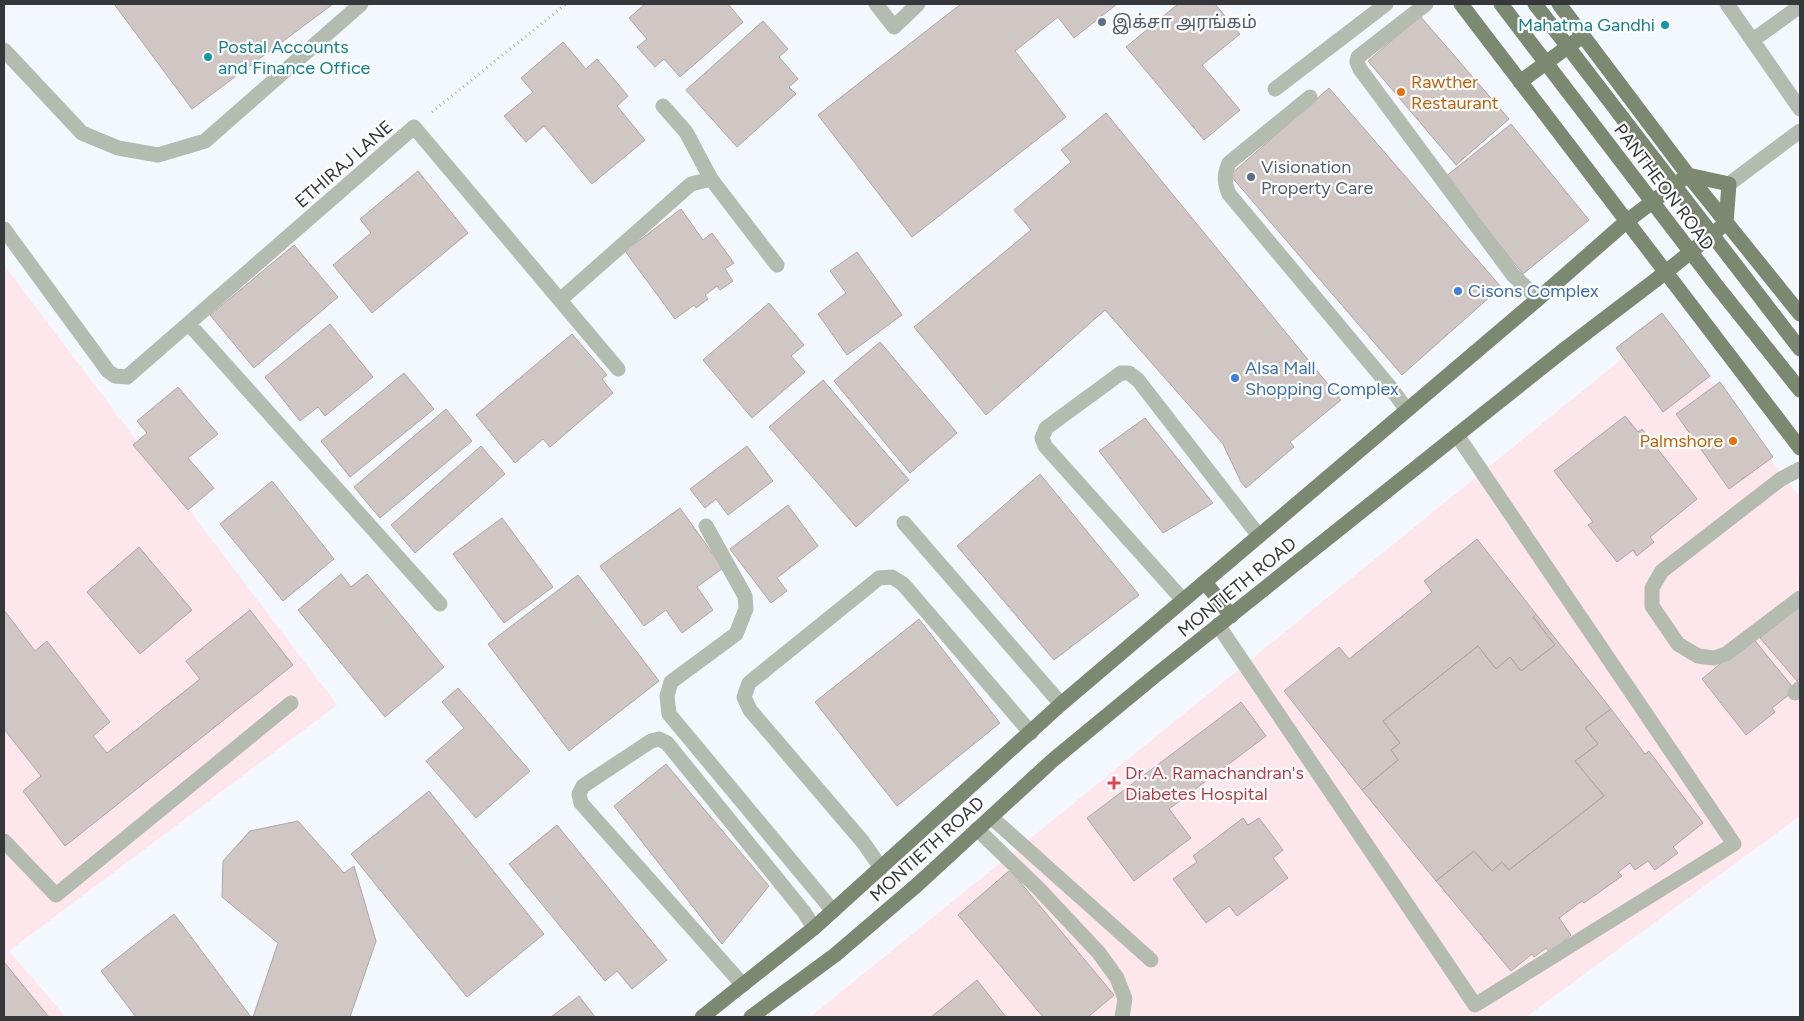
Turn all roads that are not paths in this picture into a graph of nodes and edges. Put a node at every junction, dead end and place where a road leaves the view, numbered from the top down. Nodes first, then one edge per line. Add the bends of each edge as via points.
1 (361, 4) edge
2 (876, 4) edge
3 (918, 4) edge
4 (1386, 4) edge
5 (1426, 4) edge
6 (1461, 4) edge
7 (1501, 4) edge
8 (1535, 4) edge
9 (1559, 4) edge
10 (1727, 4) edge
11 (1800, 6) edge
12 (1583, 36) junction
13 (1753, 40) junction
14 (4, 50) edge
15 (1520, 82) junction
16 (1275, 89) dead end
17 (1310, 97) dead end
18 (663, 106) dead end
19 (1800, 109) edge
20 (1800, 131) edge
21 (1688, 175) junction
22 (711, 179) junction
23 (1729, 184) junction
24 (1627, 221) junction
25 (1726, 223) junction
26 (4, 228) edge
27 (777, 265) dead end
28 (1666, 272) junction
29 (1538, 299) junction
30 (560, 300) junction
31 (1800, 314) edge
32 (189, 324) junction
33 (1800, 349) edge
34 (618, 368) dead end
35 (1800, 390) edge
36 (1407, 410) junction
37 (1456, 435) junction
38 (1800, 448) edge
39 (1800, 469) edge
40 (904, 524) dead end
41 (706, 526) dead end
42 (1259, 536) junction
43 (1205, 582) junction
44 (1800, 598) edge
45 (1183, 600) junction
46 (440, 604) dead end
47 (1231, 616) junction
48 (1218, 625) junction
49 (291, 702) dead end
50 (1061, 704) junction
51 (1031, 733) junction
52 (991, 817) junction
53 (978, 829) junction
54 (4, 840) edge
55 (881, 868) junction
56 (832, 910) junction
57 (814, 928) junction
58 (1151, 960) dead end
59 (743, 985) junction
60 (702, 1017) edge
61 (751, 1017) edge
62 (1122, 1017) edge

1 - 14 street via 205,141 158,155 118,148 82,133
2 - 3 street via 894,26
4 - 16 street
5 - 29 street via 1358,56 1360,69 1513,275
6 - 15 main road
7 - 35 main road, PANTHEON ROAD, bridge
8 - 33 main road, bridge
9 - 12 main road
10 - 13 street
11 - 13 street
12 - 15 main road
12 - 21 main road
13 - 19 street
15 - 24 main road
17 - 36 street via 1229,163 1224,183 1229,194
18 - 22 street via 686,132
20 - 23 street
21 - 23 main road
21 - 24 main road
21 - 25 main road
22 - 27 street
22 - 30 street via 692,184
23 - 25 main road
24 - 28 main road
24 - 29 main road
25 - 28 main road, MONTIETH ROAD
25 - 31 main road
26 - 32 street, ETHIRAJ LANE via 108,371 115,376 127,377
28 - 37 main road, MONTIETH ROAD
28 - 38 main road
29 - 36 main road
30 - 32 street, ETHIRAJ LANE via 414,127
30 - 34 street, ETHIRAJ LANE
32 - 46 street
36 - 42 main road
37 - 47 main road, MONTIETH ROAD
37 - 48 street via 1734,844 1475,1004
39 - 44 street via 1780,479 1662,571 1652,588 1652,606 1678,644 1698,656 1714,658 1726,654
40 - 50 street
41 - 56 street via 746,596 746,609 736,634 671,682 667,696 669,714
42 - 43 main road
42 - 45 street via 1138,380 1129,374 1121,373 1046,428 1042,438 1045,446
43 - 45 main road
43 - 47 main road
45 - 50 main road
47 - 48 main road, MONTIETH ROAD
48 - 52 main road, MONTIETH ROAD via 1053,760
49 - 54 street via 56,895
50 - 51 main road
51 - 55 main road
51 - 55 street via 903,584 892,576 879,578 749,683 744,697 750,710 863,842
52 - 53 main road, MONTIETH ROAD
52 - 58 street
53 - 61 main road, MONTIETH ROAD via 835,954
53 - 62 street via 1099,953 1117,978 1125,999
55 - 56 main road
56 - 57 main road
57 - 59 main road
57 - 59 street via 667,743 659,738 583,786 579,794 581,803
59 - 60 main road

